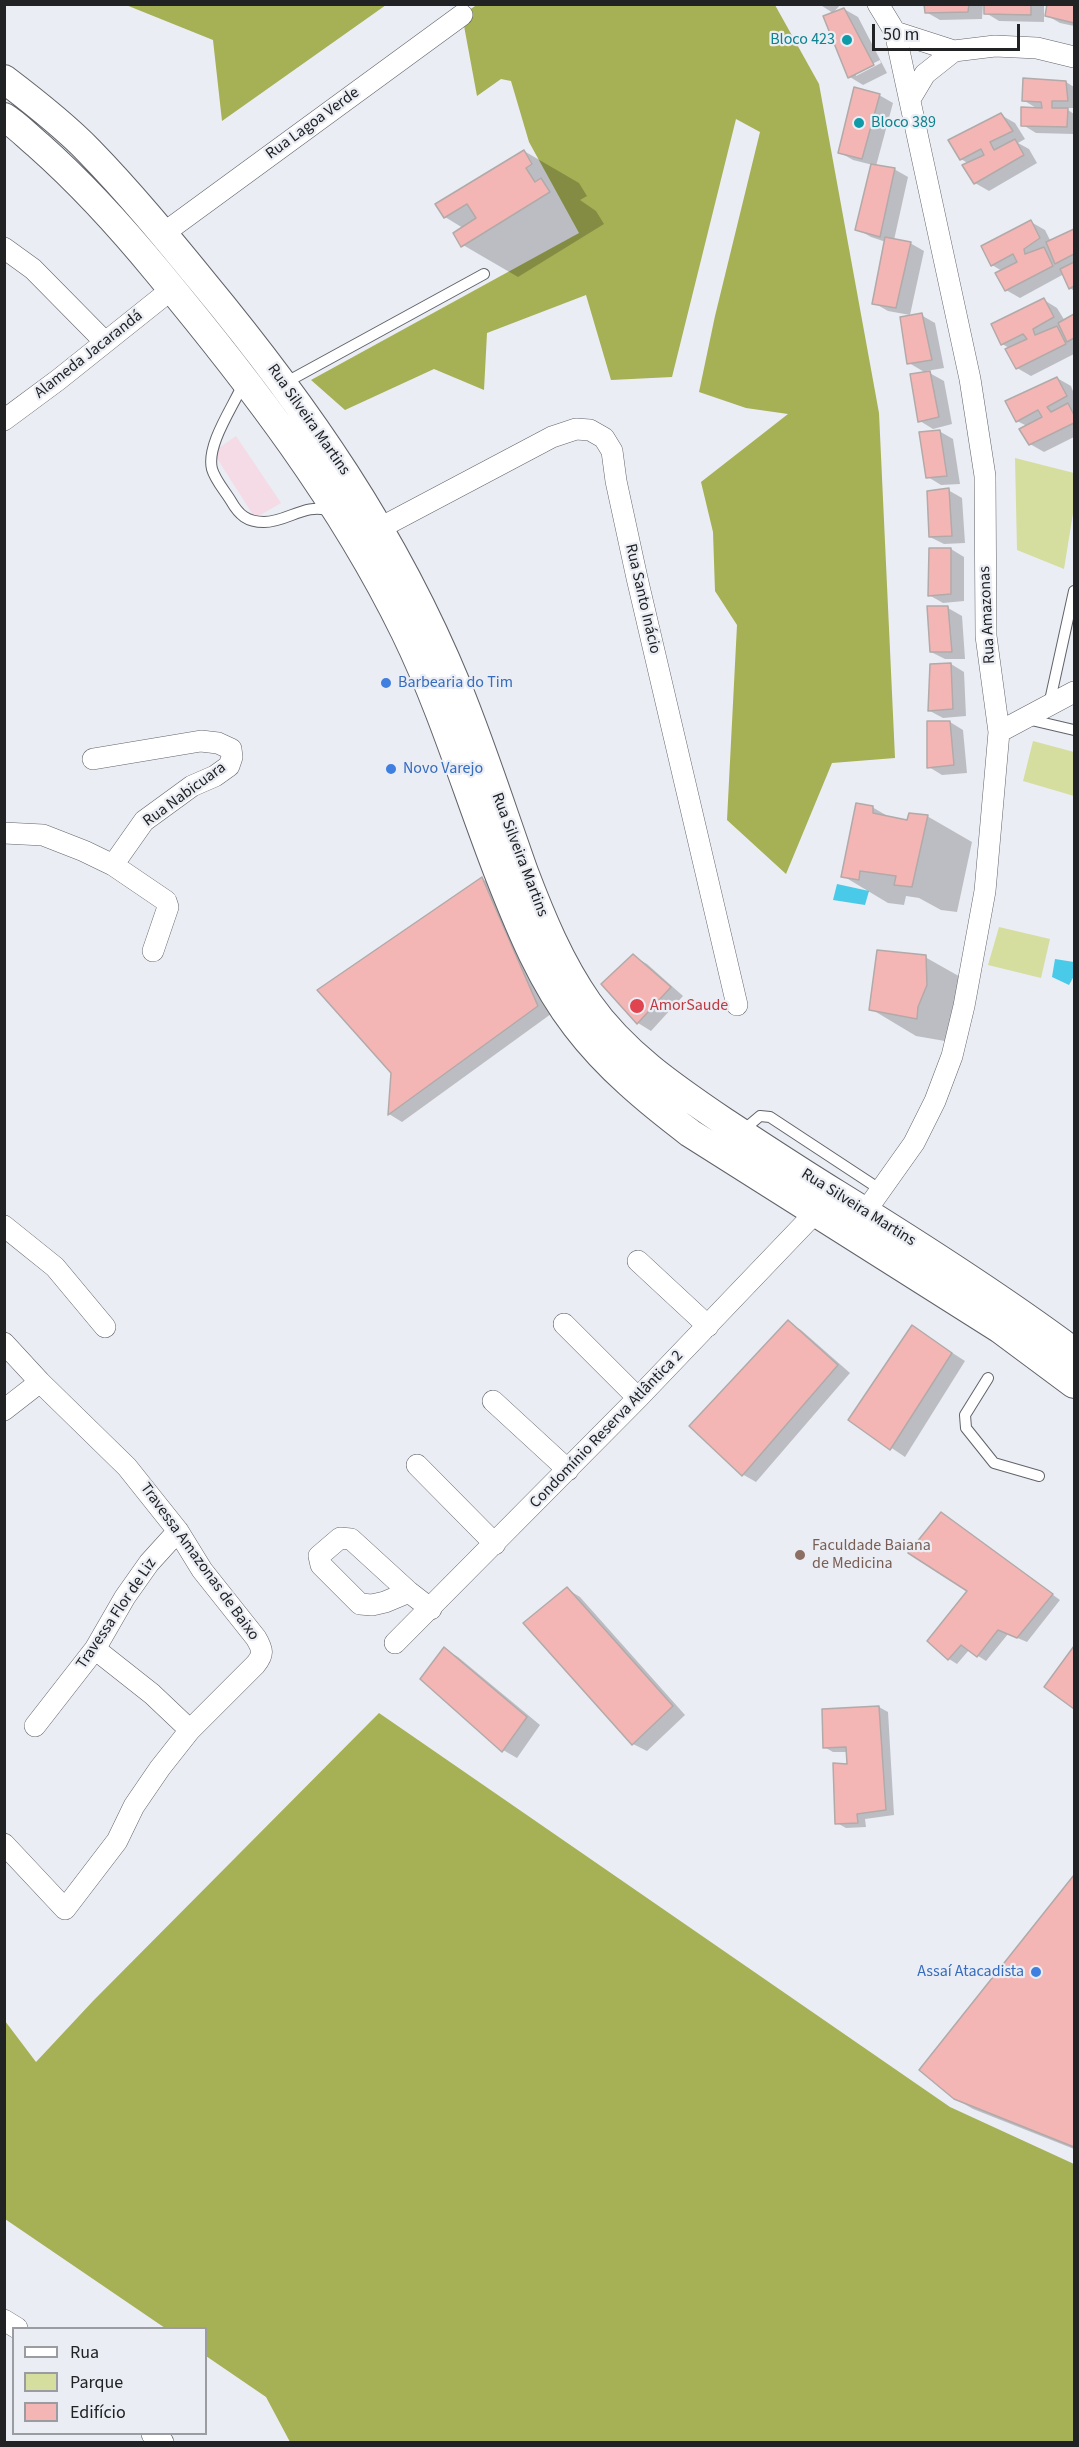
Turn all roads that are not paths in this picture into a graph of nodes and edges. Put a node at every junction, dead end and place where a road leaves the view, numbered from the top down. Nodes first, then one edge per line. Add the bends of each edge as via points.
1 (878, 4) edge
2 (462, 15) dead end
3 (895, 32) junction
4 (954, 51) junction
5 (1074, 57) edge
6 (4, 79) edge
7 (910, 99) junction
8 (4, 117) edge
9 (164, 233) junction
10 (4, 248) edge
11 (484, 274) dead end
12 (172, 289) junction
13 (105, 342) junction
14 (245, 381) junction
15 (283, 384) junction
16 (4, 420) edge
17 (338, 514) junction
18 (380, 528) junction
19 (1074, 591) edge
20 (1074, 692) edge
21 (1049, 705) junction
22 (1024, 718) junction
23 (1074, 730) edge
24 (999, 732) junction
25 (93, 759) dead end
26 (4, 833) edge
27 (113, 865) junction
28 (153, 951) dead end
29 (737, 1005) dead end
30 (873, 1201) junction
31 (815, 1212) junction
32 (4, 1226) edge
33 (638, 1261) dead end
34 (564, 1324) dead end
35 (708, 1326) junction
36 (105, 1327) dead end
37 (4, 1343) edge
38 (1074, 1352) edge
39 (988, 1378) dead end
40 (40, 1382) junction
41 (1074, 1384) edge
42 (638, 1398) junction
43 (493, 1401) dead end
44 (4, 1410) edge
45 (417, 1465) dead end
46 (567, 1470) junction
47 (1039, 1476) dead end
48 (178, 1531) junction
49 (495, 1544) junction
50 (409, 1592) dead end
51 (431, 1609) junction
52 (395, 1643) dead end
53 (95, 1649) junction
54 (35, 1726) dead end
55 (190, 1730) junction
56 (4, 1844) edge

1 - 3 street, Rua Amazonas
2 - 9 street, Rua Lagoa Verde
3 - 4 street
3 - 7 street, Rua Amazonas
4 - 5 street via 995,46 1037,48
4 - 7 street via 925,74
6 - 9 main road, Rua Silveira Martins via 86,148
7 - 24 street, Rua Amazonas via 985,476 986,636
8 - 12 main road, Rua Silveira Martins via 55,160
9 - 15 main road, Rua Silveira Martins
10 - 13 street via 33,269
11 - 15 lane
12 - 13 street, Alameda Jacarandá
12 - 14 main road, Rua Silveira Martins
13 - 16 street, Alameda Jacarandá
14 - 17 main road, Rua Silveira Martins via 282,428
14 - 17 lane via 216,437 210,460 238,514 264,522 310,508
15 - 18 main road, Rua Silveira Martins via 315,426
17 - 31 main road, Rua Silveira Martins via 405,631 435,699 521,932 574,1024 599,1055 649,1102 690,1133
18 - 29 street, Rua Santo Inácio via 552,437 576,429 590,430 604,438 612,451 637,578
18 - 30 main road, Rua Silveira Martins via 459,690 540,913 588,1004 611,1032 670,1086 740,1132
19 - 21 lane
20 - 21 street
21 - 22 street
22 - 23 lane
22 - 24 street
24 - 30 street, Rua Amazonas via 985,891 952,1056 914,1143
25 - 27 street, Rua Nabicuara via 201,741 231,749 229,766 192,786 144,821
26 - 27 street via 43,835
27 - 28 street via 166,902 168,907
30 - 38 main road, Rua Silveira Martins
31 - 35 street, Condomínio Reserva Atlântica 2
31 - 41 main road, Rua Silveira Martins via 1000,1329
32 - 36 street via 55,1267
33 - 35 street
34 - 42 street
35 - 42 street, Condomínio Reserva Atlântica 2
37 - 40 street, Travessa Amazonas de Baixo
39 - 47 lane via 964,1415 966,1428 994,1463
40 - 44 street
40 - 48 street, Travessa Amazonas de Baixo via 127,1467
42 - 46 street, Condomínio Reserva Atlântica 2
43 - 46 street
45 - 49 street
46 - 49 street, Condomínio Reserva Atlântica 2
48 - 53 street, Travessa Flor de Liz via 137,1580
48 - 55 street, Travessa Amazonas de Baixo via 262,1650 255,1665
49 - 51 street, Condomínio Reserva Atlântica 2
50 - 51 street
51 - 52 street, Condomínio Reserva Atlântica 2
53 - 54 street, Travessa Flor de Liz
53 - 55 street
55 - 56 street, Travessa Amazonas de Baixo via 134,1806 117,1841 65,1909

